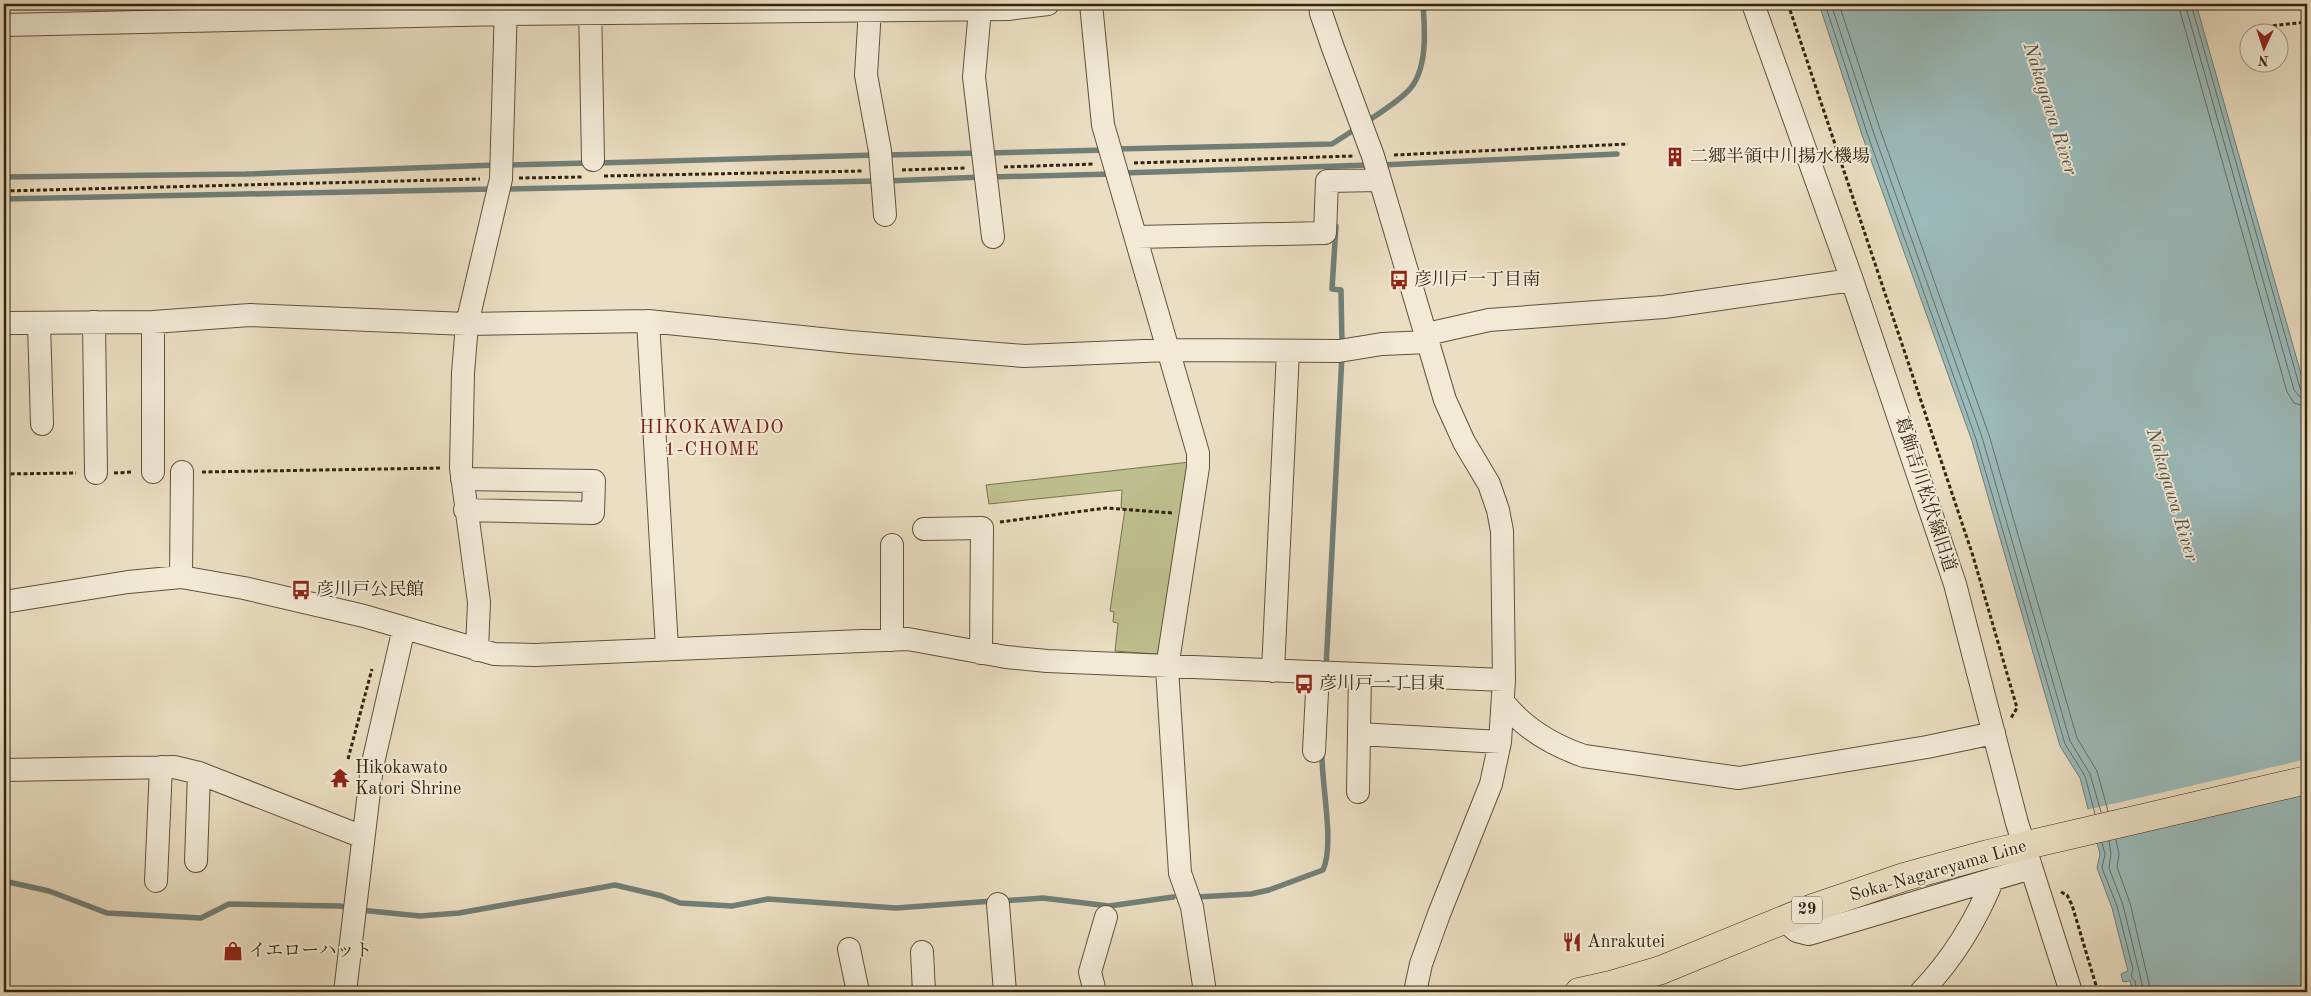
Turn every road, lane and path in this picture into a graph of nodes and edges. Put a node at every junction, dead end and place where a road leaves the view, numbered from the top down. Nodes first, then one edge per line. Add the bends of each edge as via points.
1 (1048, 4) edge
2 (1091, 4) edge
3 (1320, 4) edge
4 (1753, 4) edge
5 (1788, 4) edge
6 (590, 8) edge
7 (506, 9) edge
8 (870, 9) junction
9 (980, 9) junction
10 (2307, 22) edge
11 (2288, 24) edge
12 (4, 25) edge
13 (1628, 144) dead end
14 (1373, 156) junction
15 (1115, 163) junction
16 (985, 167) junction
17 (882, 170) junction
18 (594, 171) junction
19 (501, 179) junction
20 (1380, 180) junction
21 (4, 191) edge
22 (885, 215) dead end
23 (993, 237) dead end
24 (1136, 237) junction
25 (1852, 280) junction
26 (648, 321) junction
27 (39, 322) junction
28 (94, 322) junction
29 (153, 322) junction
30 (4, 323) edge
31 (467, 324) junction
32 (1428, 338) junction
33 (1168, 350) junction
34 (1288, 351) junction
35 (42, 424) dead end
36 (153, 472) joint
37 (182, 472) joint
38 (96, 473) junction
39 (461, 473) junction
40 (4, 474) edge
41 (465, 510) junction
42 (1191, 514) junction
43 (982, 528) junction
44 (924, 529) dead end
45 (892, 545) dead end
46 (181, 577) junction
47 (4, 602) edge
48 (404, 628) junction
49 (892, 640) junction
50 (667, 648) junction
51 (477, 650) junction
52 (980, 653) junction
53 (372, 668) dead end
54 (1167, 668) junction
55 (1273, 671) junction
56 (1318, 672) junction
57 (1360, 674) junction
58 (1504, 680) junction
59 (1504, 703) junction
60 (2000, 729) junction
61 (1359, 734) junction
62 (1500, 742) junction
63 (1314, 751) dead end
64 (348, 759) dead end
65 (161, 767) junction
66 (4, 770) edge
67 (199, 773) junction
68 (2307, 780) edge
69 (1358, 792) dead end
70 (363, 837) junction
71 (2032, 852) junction
72 (196, 861) dead end
73 (1993, 879) junction
74 (156, 881) dead end
75 (2053, 890) dead end
76 (998, 904) dead end
77 (1106, 917) dead end
78 (1783, 920) junction
79 (849, 949) dead end
80 (922, 952) dead end
81 (345, 992) edge
82 (858, 992) edge
83 (924, 992) edge
84 (1005, 992) edge
85 (1095, 992) edge
86 (1205, 992) edge
87 (1415, 992) edge
88 (1579, 992) edge
89 (1921, 992) edge
90 (2071, 992) edge
91 (2098, 992) edge

1 - 9 street
2 - 15 street via 1103,125
3 - 14 street via 1332,48
4 - 25 street, 葛飾吉川松伏線旧道
5 - 60 path via 1973,556 2017,708
6 - 7 street
6 - 8 street
6 - 18 street
7 - 12 street
7 - 19 street
8 - 9 street
8 - 17 street via 866,74
9 - 16 street via 974,77
10 - 11 path
13 - 14 path
14 - 15 path
14 - 20 street
15 - 16 path
15 - 24 street
16 - 17 path
16 - 23 street
17 - 18 path
17 - 22 street
18 - 19 path
19 - 21 path
19 - 31 street
20 - 24 street via 1327,181 1325,233
20 - 32 street
24 - 33 street
25 - 32 street via 1664,307 1489,320
25 - 60 street, 葛飾吉川松伏線旧道 via 1955,584
26 - 31 street
26 - 33 street via 1024,356
26 - 50 street
27 - 28 street
27 - 30 street
27 - 35 street
28 - 29 street
28 - 38 street
29 - 31 street via 250,315
29 - 36 street
31 - 39 street
32 - 34 street via 1339,350
32 - 58 street via 1453,420 1489,484 1498,510 1504,551
33 - 34 street
33 - 42 street via 1198,453
34 - 55 street
36 - 38 path
37 - 39 path
37 - 46 street
38 - 40 path
39 - 41 street
39 - 41 street via 594,481 593,513
41 - 51 street via 479,602
42 - 43 path via 1106,508 984,524
42 - 54 street
43 - 44 street
43 - 52 street
45 - 49 street
46 - 47 street
46 - 48 street via 299,600
48 - 51 street
48 - 70 street via 372,767
49 - 50 street
49 - 52 street
50 - 51 street via 535,655 494,654
52 - 54 street via 1047,661
53 - 64 path
54 - 55 street
54 - 86 street via 1180,873 1192,907
55 - 56 street
56 - 57 street
56 - 63 street
57 - 58 street
57 - 61 street
58 - 59 street
59 - 60 street via 1530,731 1584,756 1739,778 1927,747
59 - 62 street
60 - 71 street, 葛飾吉川松伏線旧道
61 - 62 street
61 - 69 street
62 - 87 street via 1491,784 1439,914
65 - 66 street
65 - 67 street
65 - 74 street
67 - 70 street
67 - 72 street
68 - 71 main road, Soka-Nagareyama Line / 29
70 - 81 street
71 - 73 street
71 - 78 main road, Soka-Nagareyama Line / 29 via 1904,877
71 - 90 street, 葛飾吉川松伏線旧道
73 - 78 street via 1809,934 1796,931
73 - 89 street via 1960,946
75 - 91 path via 2067,895 2072,905
76 - 84 street
77 - 85 street via 1090,972
78 - 88 main road, Soka-Nagareyama Line / 29 via 1661,970
79 - 82 street
80 - 83 street

